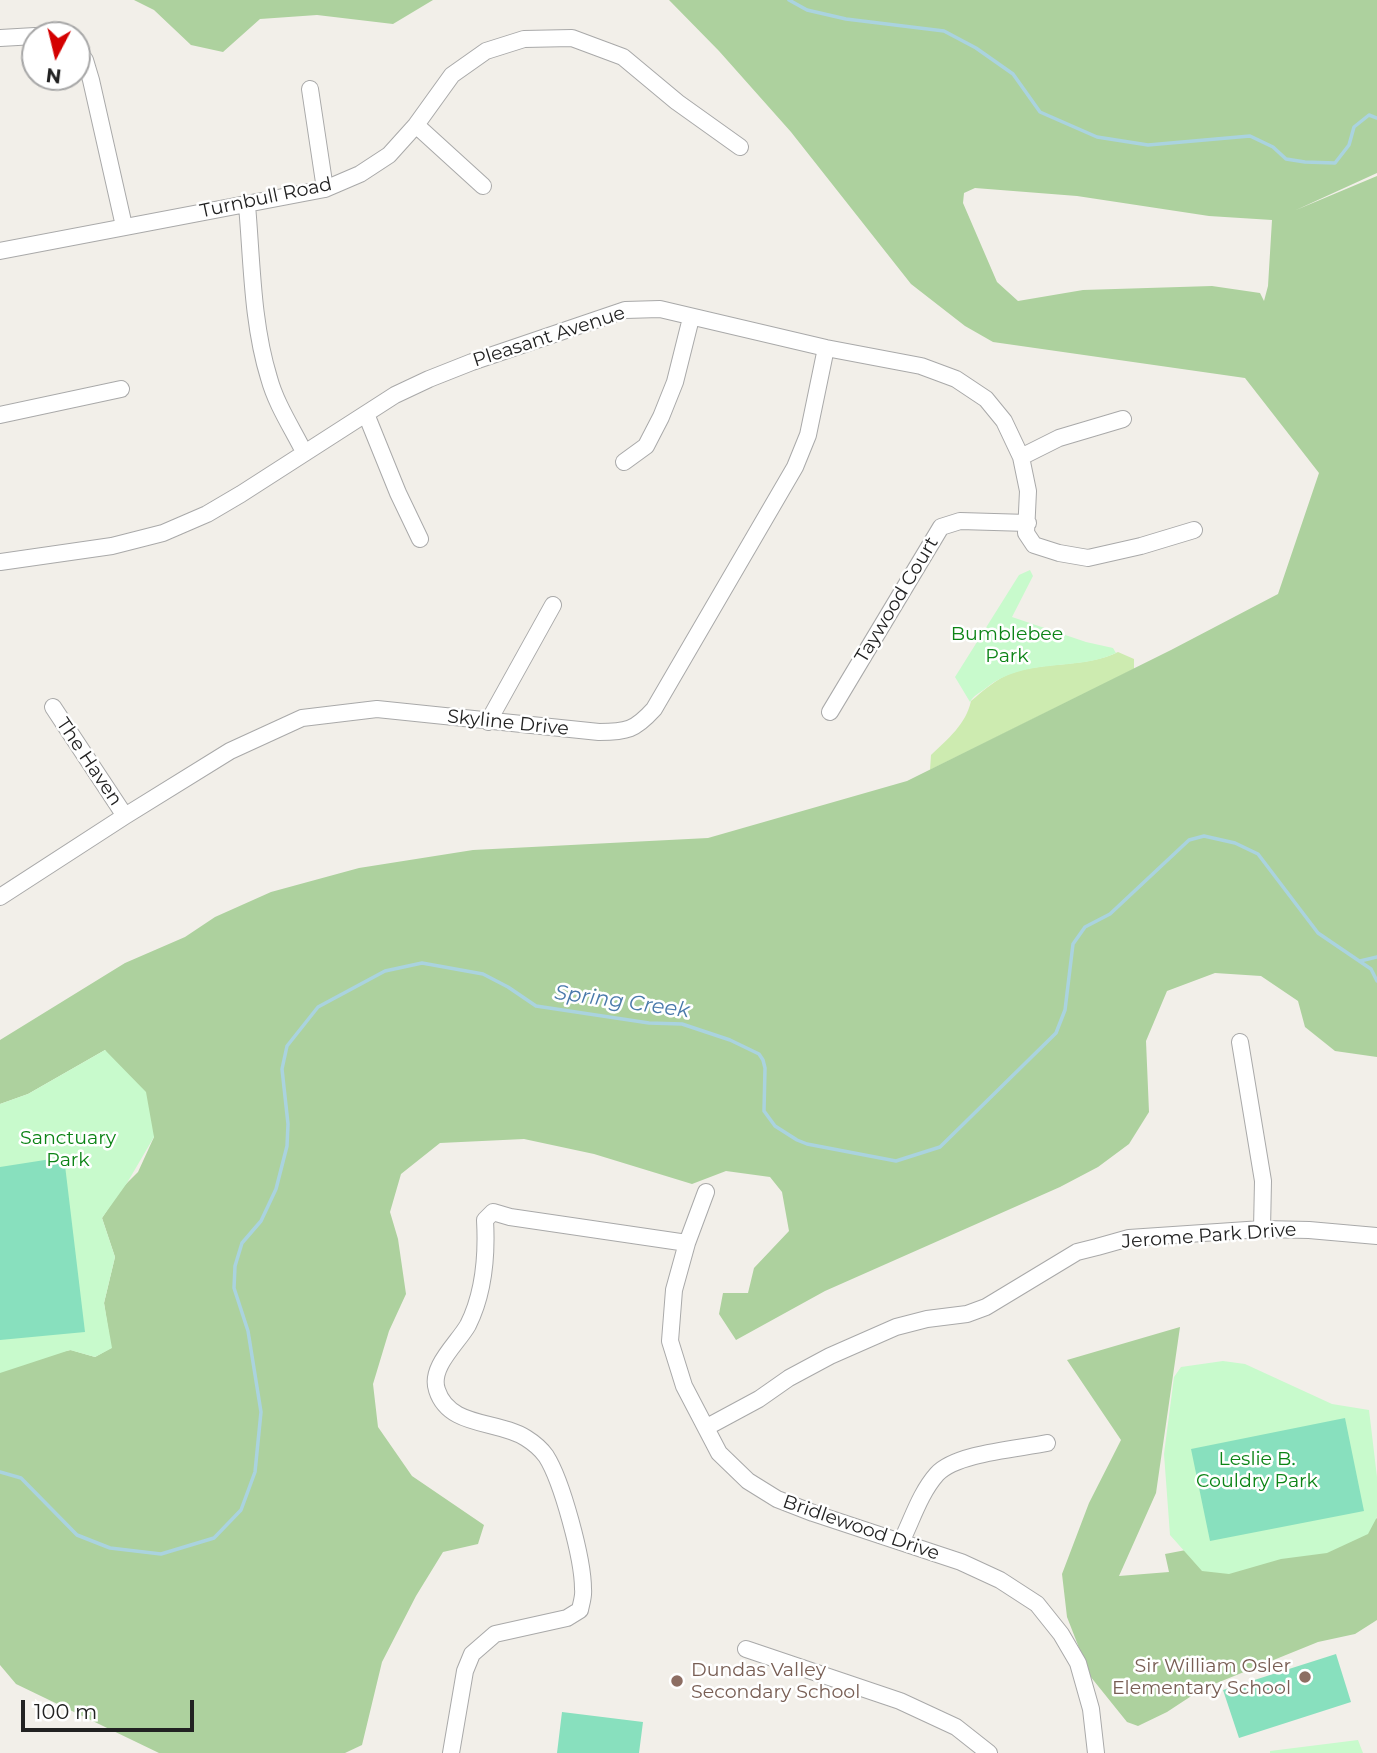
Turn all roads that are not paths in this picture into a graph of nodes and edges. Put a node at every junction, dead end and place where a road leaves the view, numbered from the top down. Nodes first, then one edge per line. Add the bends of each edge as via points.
1 (21, 37) edge
2 (0, 38) edge
3 (91, 80) edge
4 (310, 89) dead end
5 (416, 125) junction
6 (740, 147) dead end
7 (483, 186) dead end
8 (326, 189) junction
9 (247, 205) junction
10 (124, 226) junction
11 (0, 251) edge
12 (691, 318) junction
13 (826, 348) junction
14 (121, 389) dead end
15 (366, 414) junction
16 (0, 415) edge
17 (1123, 419) dead end
18 (304, 452) junction
19 (1021, 457) junction
20 (624, 462) dead end
21 (1027, 528) junction
22 (1194, 530) dead end
23 (420, 539) dead end
24 (0, 562) edge
25 (553, 605) dead end
26 (52, 708) dead end
27 (831, 712) dead end
28 (488, 722) junction
29 (125, 816) junction
30 (1, 893) edge
31 (1240, 1042) dead end
32 (706, 1192) dead end
33 (1262, 1229) junction
34 (1377, 1236) edge
35 (687, 1243) junction
36 (708, 1427) junction
37 (1046, 1443) dead end
38 (901, 1542) junction
39 (746, 1649) dead end
40 (451, 1753) edge
41 (989, 1753) edge
42 (1096, 1753) edge

1 - 2 street
3 - 10 street
4 - 8 street
5 - 6 street, Turnbull Road via 452,75 486,51 524,39 572,38 622,57
5 - 7 street
5 - 8 street, Turnbull Road via 389,155
8 - 9 street, Turnbull Road
9 - 10 street, Turnbull Road
9 - 18 street via 254,291 269,379
10 - 11 street, Turnbull Road
12 - 13 street, Pleasant Avenue
12 - 15 street, Pleasant Avenue via 660,309 625,310 472,362 395,395
12 - 20 street via 661,417 646,446
13 - 19 street, Pleasant Avenue via 921,366 956,379 992,406
13 - 28 street, Skyline Drive via 808,435 795,467 654,709 640,724 623,732
14 - 16 street
15 - 18 street, Pleasant Avenue
15 - 23 street
17 - 19 street via 1059,438
18 - 24 street, Pleasant Avenue via 207,514 163,533 112,546
19 - 21 street, Pleasant Avenue via 1028,491
21 - 22 street via 1034,545 1088,558
21 - 27 street, Taywood Court via 960,521 941,527
25 - 28 street
26 - 29 street, The Haven
28 - 29 street, Skyline Drive via 377,709 302,718 230,751
29 - 30 street, Skyline Drive
31 - 33 street via 1263,1181
32 - 35 street, Bridlewood Drive
33 - 34 street, Jerome Park Drive
33 - 36 street, Jerome Park Drive via 1129,1238 1077,1252 986,1307 896,1327 830,1356
35 - 36 street, Bridlewood Drive via 674,1290 670,1341 684,1386
35 - 40 street via 493,1212 485,1220 477,1302 438,1372 435,1387 443,1406 464,1418 524,1437 540,1448 566,1506 584,1590 580,1611 567,1619 495,1634 472,1654
36 - 38 street, Bridlewood Drive via 719,1453 748,1481 777,1499
37 - 38 street via 956,1460 925,1490
38 - 42 street, Bridlewood Drive via 961,1562 1037,1604 1078,1663 1091,1709
39 - 41 street via 900,1701 956,1727

